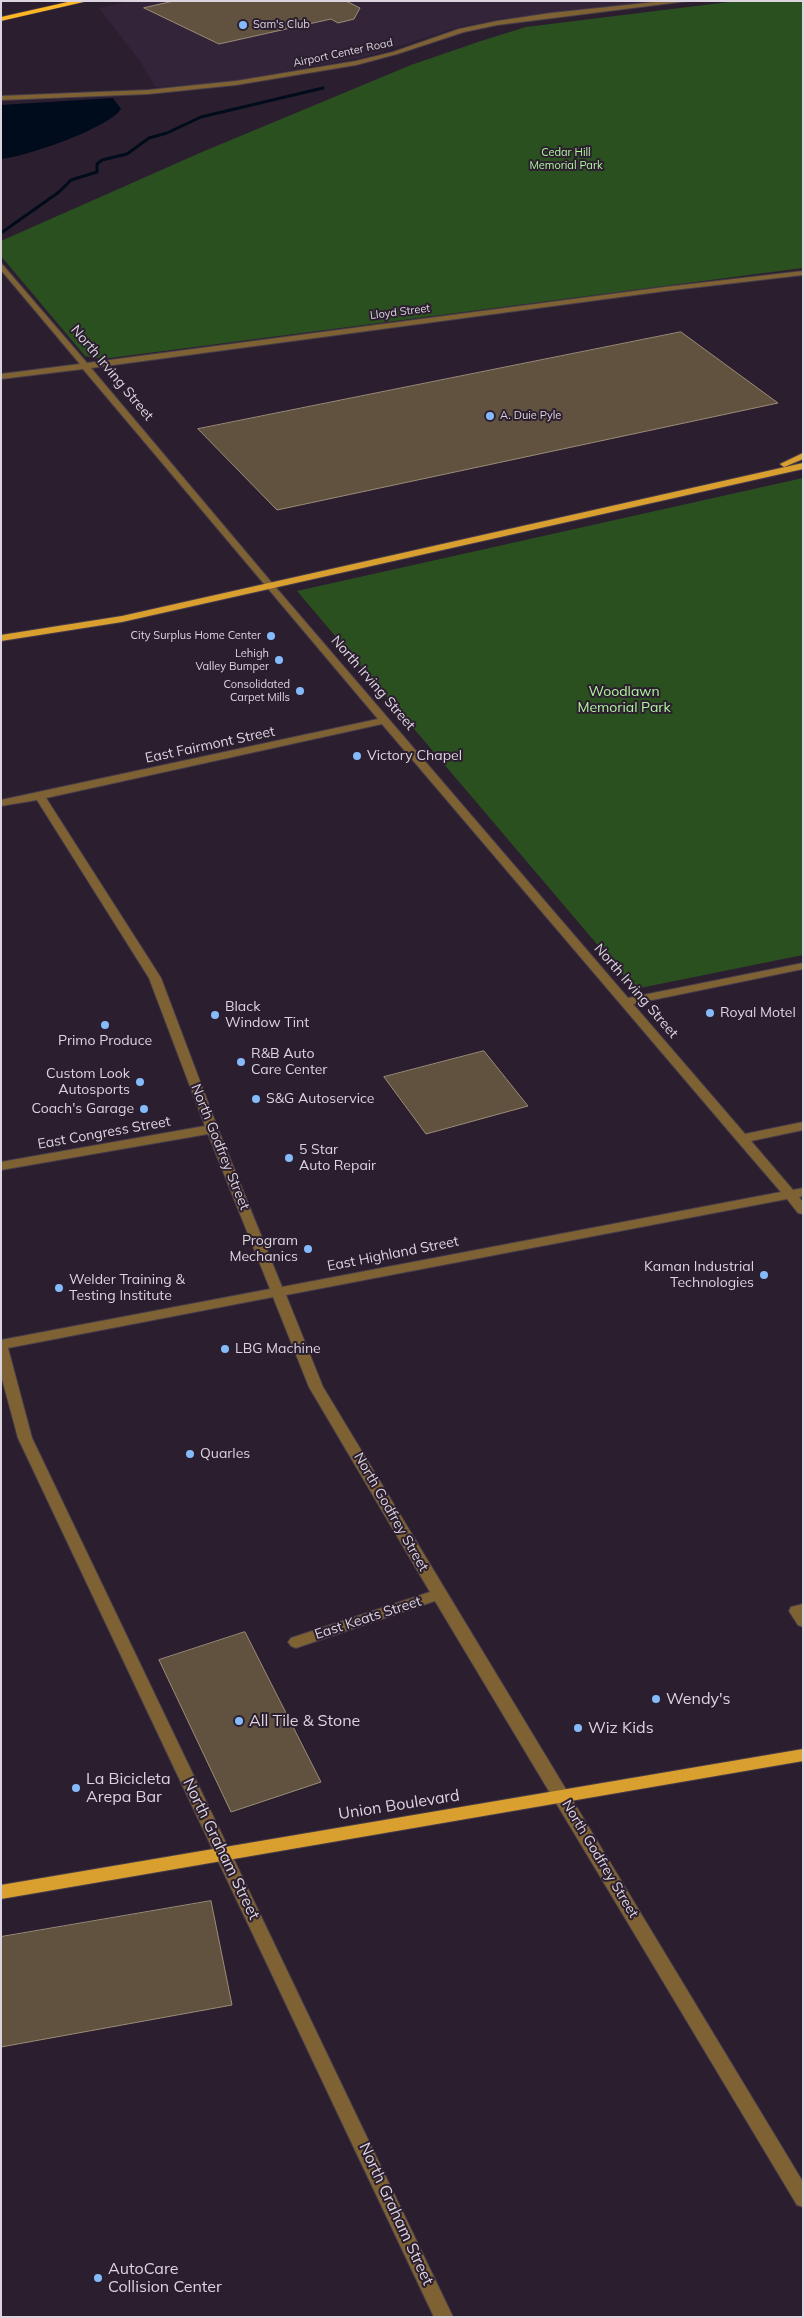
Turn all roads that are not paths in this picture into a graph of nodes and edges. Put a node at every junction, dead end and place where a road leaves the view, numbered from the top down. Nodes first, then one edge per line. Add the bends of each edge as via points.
1 (58, 1) edge
2 (84, 1) edge
3 (685, 1) edge
4 (1, 13) edge
5 (1, 18) edge
6 (1, 98) edge
7 (1, 265) edge
8 (803, 273) edge
9 (85, 365) junction
10 (1, 377) edge
11 (803, 456) edge
12 (803, 466) edge
13 (803, 473) edge
14 (749, 478) junction
15 (269, 586) junction
16 (1, 638) edge
17 (386, 720) junction
18 (40, 796) junction
19 (1, 803) edge
20 (803, 966) edge
21 (626, 1002) junction
22 (803, 1126) edge
23 (212, 1129) junction
24 (742, 1139) junction
25 (1, 1166) edge
26 (796, 1194) edge
27 (803, 1210) edge
28 (278, 1292) junction
29 (1, 1346) edge
30 (440, 1594) junction
31 (296, 1642) dead end
32 (803, 1755) edge
33 (562, 1796) junction
34 (223, 1853) junction
35 (1, 1892) edge
36 (803, 2199) edge
37 (444, 2317) edge

1 - 4 highway
2 - 5 highway
3 - 6 street, Airport Center Road via 530,18 473,28 363,61 236,83
7 - 9 street, North Irving Street
8 - 9 street, Lloyd Street
9 - 10 street, Lloyd Street
9 - 15 street, North Irving Street
11 - 14 main road
12 - 14 main road
13 - 14 main road
14 - 15 main road
15 - 16 main road via 122,619
15 - 17 street, North Irving Street
17 - 18 street, East Fairmont Street
17 - 21 street, North Irving Street
18 - 19 street, East Fairmont Street
18 - 23 street, North Godfrey Street via 155,978
20 - 21 street
21 - 24 street, North Irving Street
22 - 24 street
23 - 25 street, East Congress Street
23 - 28 street, North Godfrey Street
24 - 26 street, North Irving Street
26 - 27 street, North Irving Street
26 - 28 street, East Highland Street
28 - 29 street, East Highland Street
28 - 30 street, North Godfrey Street via 316,1387
29 - 34 street, North Graham Street via 25,1438
30 - 31 street, East Keats Street
30 - 33 street, North Godfrey Street
32 - 33 main road, Union Boulevard
33 - 34 main road, Union Boulevard
33 - 36 street, North Godfrey Street
34 - 35 main road, Union Boulevard
34 - 37 street, North Graham Street

